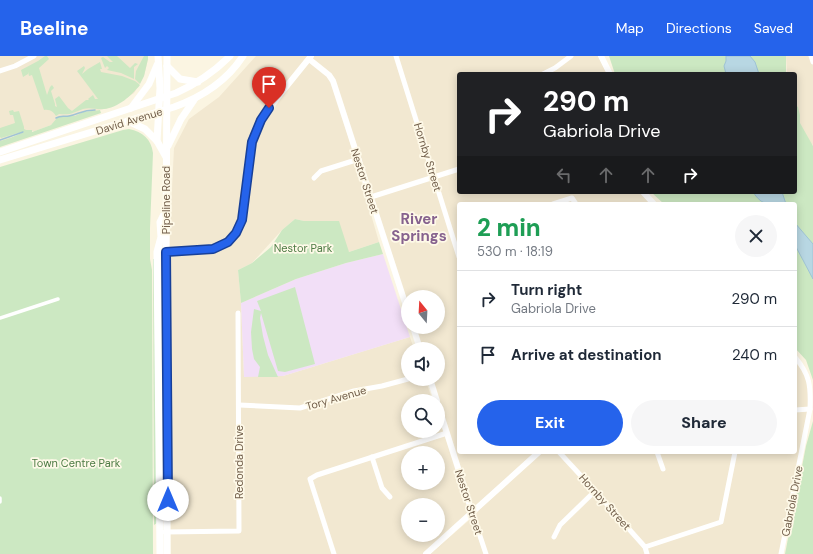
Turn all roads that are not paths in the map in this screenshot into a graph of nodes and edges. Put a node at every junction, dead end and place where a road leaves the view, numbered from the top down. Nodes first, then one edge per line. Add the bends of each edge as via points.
1 (34, 56) edge
2 (167, 56) edge
3 (230, 56) edge
4 (243, 56) edge
5 (396, 56) edge
6 (571, 56) edge
7 (602, 56) edge
8 (811, 56) edge
9 (310, 58) edge
10 (158, 59) edge
11 (813, 62) edge
12 (167, 66) junction
13 (0, 71) edge
14 (547, 72) edge
15 (609, 72) edge
16 (198, 82) junction
17 (167, 97) junction
18 (159, 99) junction
19 (195, 99) junction
20 (131, 108) junction
21 (167, 109) junction
22 (159, 112) junction
23 (128, 121) junction
24 (157, 141) junction
25 (167, 148) junction
26 (0, 152) edge
27 (166, 158) junction
28 (358, 159) junction
29 (0, 160) edge
30 (457, 170) edge
31 (434, 177) junction
32 (314, 178) dead end
33 (645, 194) edge
34 (371, 197) junction
35 (559, 202) edge
36 (575, 202) edge
37 (652, 202) edge
38 (166, 210) junction
39 (457, 235) edge
40 (452, 236) junction
41 (457, 251) edge
42 (166, 252) junction
43 (401, 290) edge
44 (58, 300) dead end
45 (238, 313) dead end
46 (0, 318) edge
47 (797, 360) edge
48 (401, 380) edge
49 (239, 405) junction
50 (810, 409) junction
51 (797, 410) edge
52 (445, 428) edge
53 (447, 434) junction
54 (537, 454) edge
55 (561, 454) edge
56 (658, 454) edge
57 (735, 454) edge
58 (372, 457) junction
59 (663, 469) dead end
60 (595, 491) junction
61 (390, 497) dead end
62 (0, 498) edge
63 (0, 502) edge
64 (472, 512) junction
65 (160, 531) junction
66 (168, 532) junction
67 (554, 537) dead end
68 (644, 547) junction
69 (160, 554) edge
70 (168, 554) edge
71 (334, 554) edge
72 (426, 554) edge
73 (486, 554) edge
74 (647, 554) edge
75 (781, 554) edge

1 - 13 street
2 - 12 main road, Pipeline Road
3 - 16 main road, David Avenue
4 - 19 main road, David Avenue via 218,84
5 - 31 street, Hornby Street
6 - 14 street
7 - 15 street
8 - 11 street
9 - 28 street, Nestor Street via 333,81
9 - 42 street via 269,108 256,131 250,149 242,220 236,233 228,242 213,249
10 - 18 main road
10 - 20 main road via 149,84
12 - 16 main road via 180,79
12 - 17 main road, Pipeline Road
16 - 17 main road, David Avenue
17 - 18 main road, David Avenue
17 - 21 main road, Pipeline Road
18 - 20 main road, David Avenue
18 - 22 main road
19 - 21 main road, David Avenue
19 - 25 main road via 181,119
20 - 26 main road, David Avenue
21 - 22 main road, David Avenue
21 - 25 main road, Pipeline Road
22 - 23 main road, David Avenue
22 - 24 main road
23 - 24 main road via 145,129
23 - 29 main road, David Avenue
24 - 27 main road, Pipeline Road
25 - 27 main road, Pipeline Road
27 - 38 main road, Pipeline Road
28 - 32 street via 321,171
28 - 34 street, Nestor Street
30 - 31 street
31 - 34 street
31 - 40 street, Hornby Street
33 - 37 street
34 - 43 street, Nestor Street
35 - 36 street via 572,198
38 - 42 main road, Pipeline Road
38 - 65 main road via 160,222 161,237 157,252
39 - 40 street
40 - 41 street, Hornby Street
42 - 66 main road, Pipeline Road
44 - 46 street
45 - 49 street, Redonda Drive
47 - 50 street, Gabriola Drive via 808,376
48 - 49 street, Tory Avenue via 354,391 300,408
49 - 66 street, Redonda Drive via 239,531
50 - 51 street
50 - 75 street, Gabriola Drive
52 - 53 street, Nestor Street
53 - 58 street
53 - 64 street, Nestor Street
54 - 64 street
55 - 60 street, Hornby Street
56 - 59 street
57 - 68 street via 721,522
58 - 61 street via 382,488
58 - 71 street via 310,479
60 - 67 street via 560,526
60 - 68 street, Hornby Street
62 - 63 street
64 - 72 street
64 - 73 street, Nestor Street
65 - 66 street, Redonda Drive
65 - 69 main road
66 - 70 main road, Pipeline Road
68 - 74 street, Hornby Street

